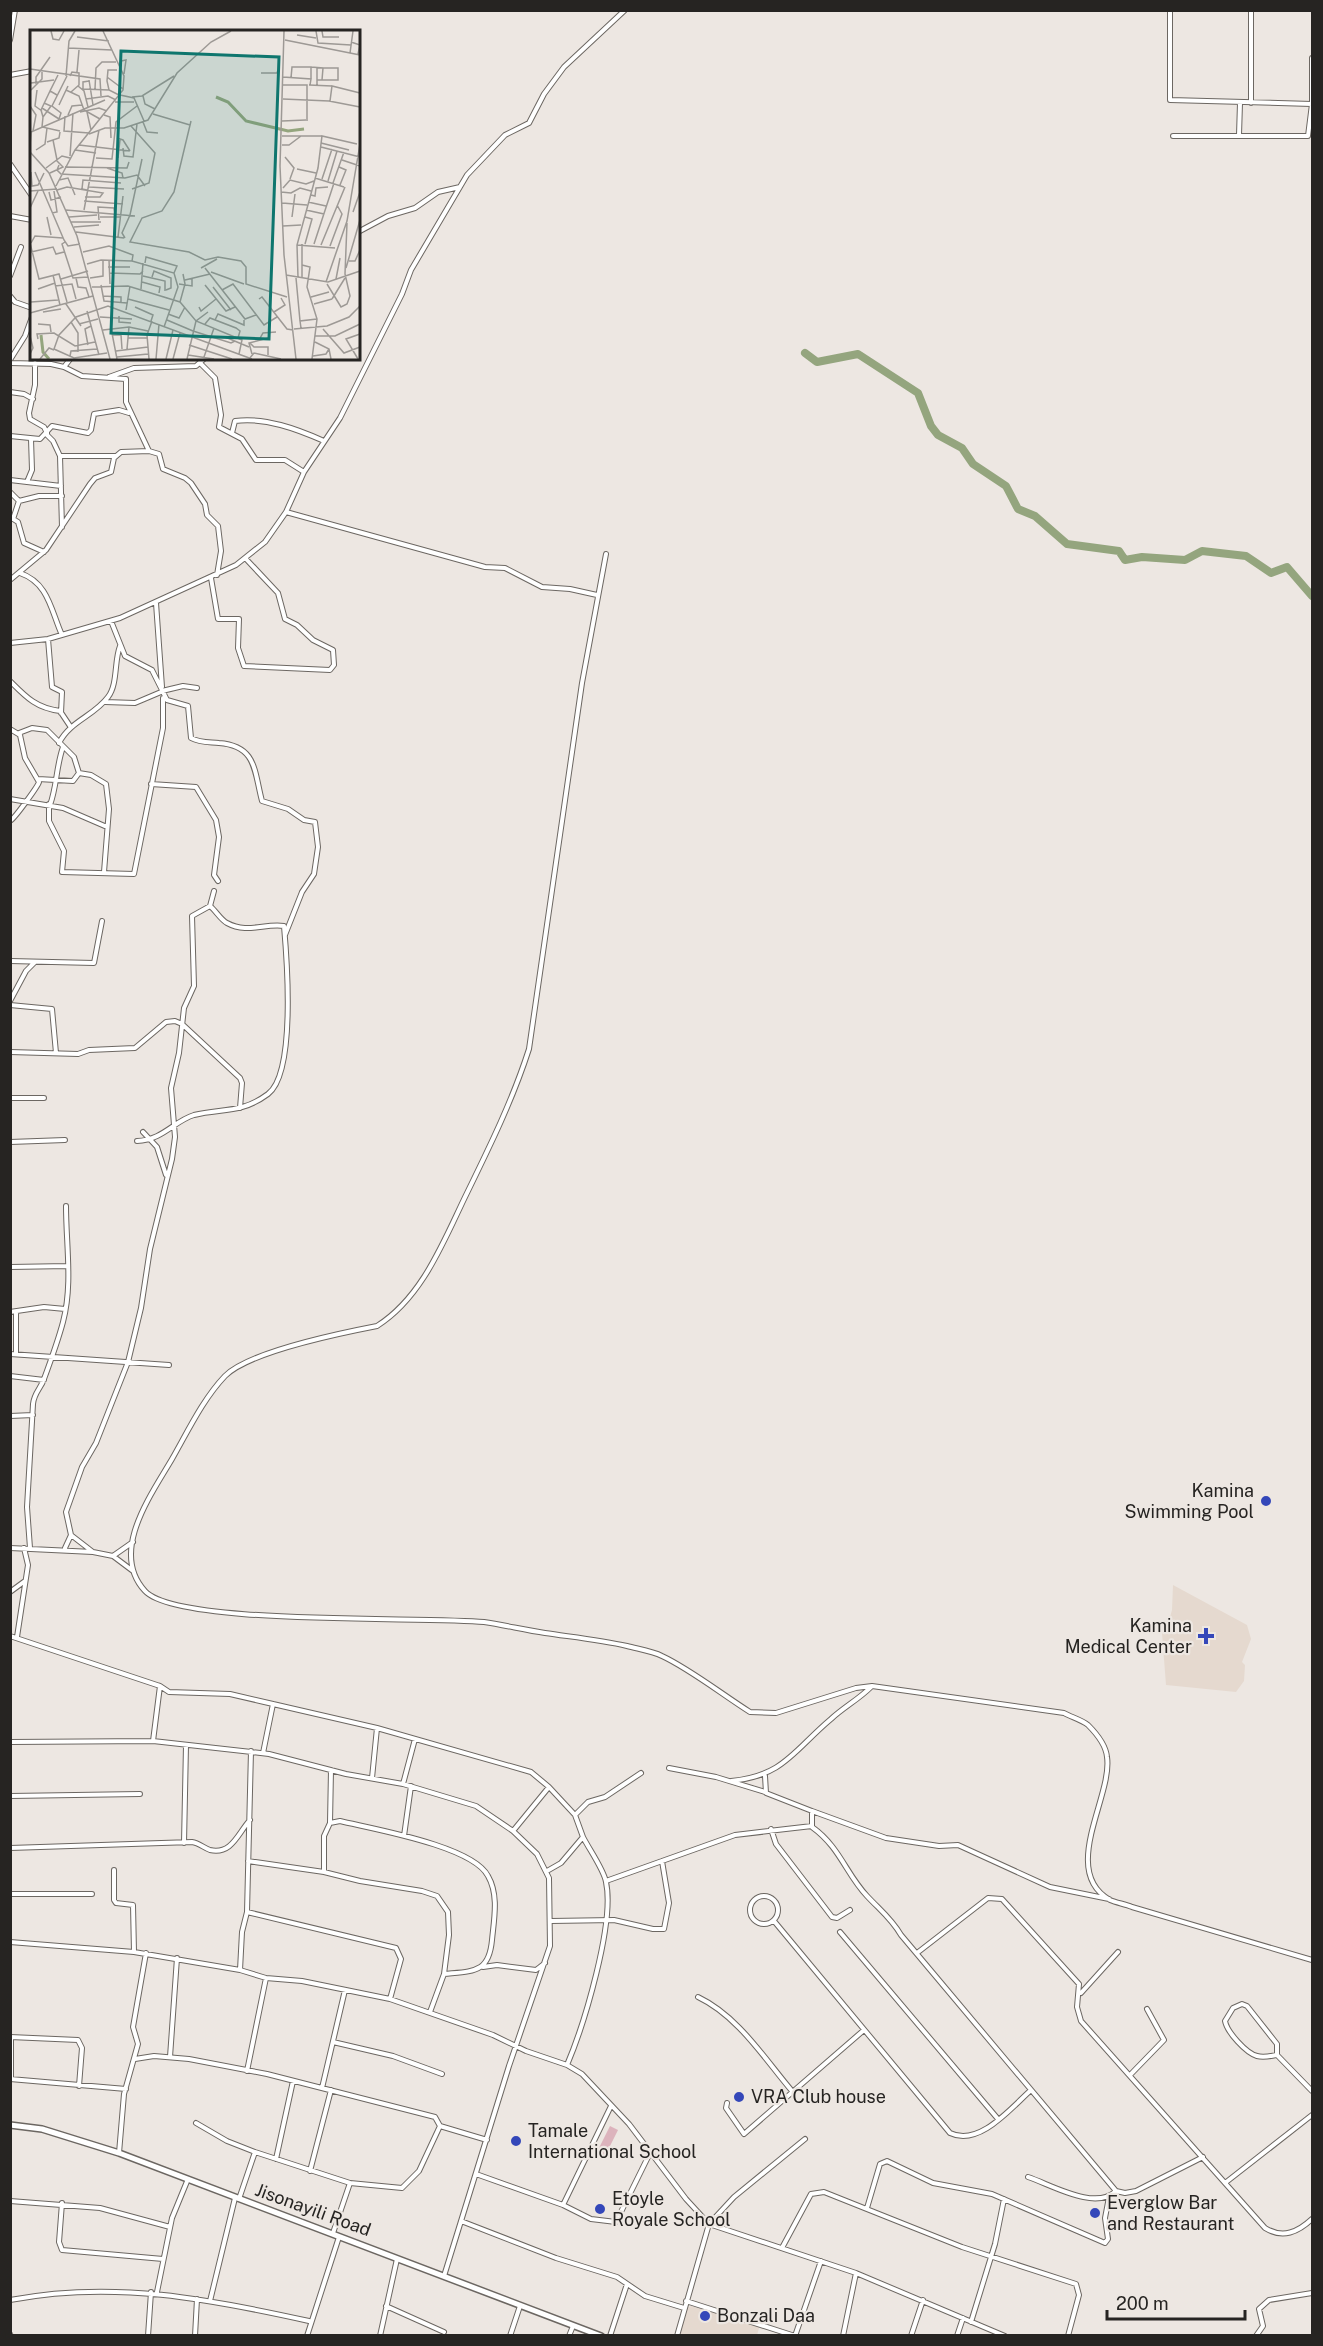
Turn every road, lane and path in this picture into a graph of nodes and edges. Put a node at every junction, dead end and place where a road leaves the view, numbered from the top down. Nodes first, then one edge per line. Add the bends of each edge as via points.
1 (15, 10) edge
2 (625, 10) edge
3 (1170, 10) edge
4 (1251, 10) edge
5 (10, 40) edge
6 (1312, 58) edge
7 (1312, 64) edge
8 (30, 71) edge
9 (10, 75) edge
10 (1240, 103) junction
11 (1251, 103) junction
12 (1312, 105) edge
13 (1239, 135) junction
14 (1173, 136) dead end
15 (10, 164) edge
16 (460, 187) junction
17 (30, 193) edge
18 (10, 216) edge
19 (30, 220) edge
20 (360, 231) edge
21 (21, 247) dead end
22 (10, 276) edge
23 (10, 296) edge
24 (30, 307) edge
25 (30, 322) edge
26 (69, 360) edge
27 (204, 360) edge
28 (10, 362) edge
29 (35, 363) junction
30 (200, 363) junction
31 (64, 367) junction
32 (128, 369) junction
33 (108, 377) junction
34 (126, 379) junction
35 (10, 392) edge
36 (33, 399) junction
37 (130, 413) junction
38 (232, 432) junction
39 (46, 434) junction
40 (10, 436) edge
41 (31, 440) junction
42 (324, 441) junction
43 (149, 452) junction
44 (119, 455) junction
45 (60, 456) junction
46 (304, 472) junction
47 (10, 480) edge
48 (27, 483) junction
49 (61, 486) junction
50 (10, 492) edge
51 (62, 496) junction
52 (20, 501) junction
53 (286, 512) junction
54 (12, 518) edge
55 (62, 528) junction
56 (44, 552) junction
57 (606, 554) dead end
58 (246, 559) junction
59 (20, 573) junction
60 (217, 575) junction
61 (211, 578) junction
62 (10, 580) edge
63 (597, 595) junction
64 (156, 603) junction
65 (111, 621) junction
66 (62, 635) junction
67 (48, 639) junction
68 (10, 643) edge
69 (120, 646) junction
70 (10, 681) edge
71 (196, 688) dead end
72 (162, 693) junction
73 (104, 702) junction
74 (61, 713) junction
75 (70, 726) junction
76 (10, 729) edge
77 (19, 734) junction
78 (61, 745) junction
79 (79, 773) junction
80 (54, 778) junction
81 (38, 779) junction
82 (151, 784) junction
83 (10, 799) edge
84 (25, 800) junction
85 (50, 804) junction
86 (10, 821) edge
87 (107, 827) junction
88 (105, 872) junction
89 (218, 881) dead end
90 (214, 891) dead end
91 (210, 906) junction
92 (102, 921) dead end
93 (285, 935) junction
94 (10, 961) edge
95 (35, 962) junction
96 (10, 1003) edge
97 (183, 1024) junction
98 (10, 1052) edge
99 (56, 1053) junction
100 (10, 1098) edge
101 (44, 1098) dead end
102 (240, 1109) junction
103 (175, 1127) junction
104 (143, 1132) dead end
105 (152, 1139) junction
106 (65, 1140) dead end
107 (137, 1141) dead end
108 (10, 1142) edge
109 (166, 1177) junction
110 (66, 1206) dead end
111 (68, 1266) junction
112 (10, 1267) edge
113 (65, 1309) junction
114 (10, 1312) edge
115 (16, 1312) junction
116 (13, 1354) edge
117 (53, 1355) junction
118 (128, 1362) junction
119 (169, 1365) dead end
120 (10, 1376) edge
121 (44, 1380) junction
122 (33, 1415) junction
123 (10, 1416) edge
124 (71, 1535) junction
125 (134, 1542) junction
126 (10, 1548) edge
127 (27, 1548) junction
128 (65, 1549) junction
129 (93, 1552) junction
130 (113, 1556) junction
131 (133, 1571) junction
132 (25, 1581) junction
133 (10, 1592) edge
134 (10, 1636) edge
135 (17, 1637) junction
136 (160, 1686) junction
137 (872, 1686) junction
138 (273, 1704) junction
139 (377, 1728) junction
140 (415, 1739) junction
141 (153, 1741) junction
142 (10, 1742) edge
143 (186, 1744) junction
144 (251, 1750) junction
145 (263, 1753) junction
146 (669, 1768) dead end
147 (331, 1770) junction
148 (641, 1773) dead end
149 (765, 1776) junction
150 (372, 1778) junction
151 (731, 1781) junction
152 (403, 1784) junction
153 (411, 1786) junction
154 (549, 1787) junction
155 (766, 1793) junction
156 (140, 1794) dead end
157 (10, 1797) edge
158 (812, 1811) junction
159 (575, 1815) junction
160 (250, 1820) junction
161 (330, 1823) junction
162 (812, 1826) junction
163 (771, 1829) junction
164 (513, 1831) junction
165 (404, 1836) junction
166 (583, 1837) junction
167 (184, 1843) junction
168 (10, 1848) edge
169 (248, 1861) junction
170 (662, 1861) junction
171 (114, 1870) dead end
172 (547, 1870) junction
173 (324, 1872) junction
174 (606, 1881) junction
175 (10, 1894) edge
176 (92, 1894) dead end
177 (1110, 1899) junction
178 (850, 1910) dead end
179 (247, 1912) junction
180 (607, 1920) junction
181 (551, 1921) junction
182 (774, 1921) junction
183 (840, 1932) dead end
184 (10, 1942) edge
185 (134, 1952) junction
186 (1118, 1952) dead end
187 (146, 1953) junction
188 (917, 1953) junction
189 (177, 1958) junction
190 (1312, 1960) edge
191 (545, 1963) junction
192 (481, 1968) junction
193 (240, 1970) junction
194 (444, 1974) junction
195 (266, 1978) junction
196 (345, 1990) junction
197 (1080, 1993) junction
198 (698, 1997) dead end
199 (390, 1999) junction
200 (1147, 2009) dead end
201 (430, 2012) junction
202 (864, 2031) junction
203 (11, 2037) edge
204 (333, 2042) junction
205 (516, 2047) junction
206 (1277, 2055) junction
207 (170, 2057) junction
208 (135, 2059) junction
209 (567, 2065) junction
210 (247, 2071) junction
211 (442, 2074) dead end
212 (1131, 2074) junction
213 (11, 2079) edge
214 (293, 2081) junction
215 (79, 2085) junction
216 (322, 2088) junction
217 (126, 2089) junction
218 (331, 2090) junction
219 (1031, 2090) junction
220 (792, 2091) junction
221 (1312, 2091) edge
222 (727, 2103) dead end
223 (611, 2106) junction
224 (1312, 2115) edge
225 (998, 2119) junction
226 (196, 2123) dead end
227 (10, 2125) edge
228 (440, 2126) junction
229 (805, 2139) dead end
230 (487, 2140) junction
231 (651, 2151) junction
232 (255, 2152) junction
233 (119, 2153) junction
234 (1203, 2157) junction
235 (276, 2159) junction
236 (310, 2171) junction
237 (476, 2174) junction
238 (1028, 2177) dead end
239 (188, 2179) junction
240 (1225, 2183) junction
241 (350, 2184) junction
242 (1116, 2191) junction
243 (1109, 2197) junction
244 (237, 2199) junction
245 (1004, 2199) junction
246 (10, 2201) edge
247 (62, 2203) junction
248 (563, 2205) junction
249 (867, 2208) junction
250 (1312, 2219) edge
251 (461, 2220) junction
252 (709, 2224) junction
253 (170, 2227) junction
254 (333, 2233) junction
255 (339, 2236) junction
256 (783, 2246) junction
257 (992, 2256) junction
258 (163, 2259) junction
259 (397, 2259) junction
260 (821, 2261) junction
261 (856, 2273) junction
262 (444, 2276) junction
263 (627, 2284) junction
264 (151, 2292) junction
265 (157, 2292) junction
266 (1312, 2293) edge
267 (197, 2299) junction
268 (10, 2300) edge
269 (923, 2300) junction
270 (210, 2301) junction
271 (686, 2301) junction
272 (386, 2306) junction
273 (520, 2306) junction
274 (684, 2308) junction
275 (963, 2318) junction
276 (309, 2321) junction
277 (971, 2322) junction
278 (573, 2326) junction
279 (444, 2331) dead end
280 (148, 2336) edge
281 (195, 2336) edge
282 (307, 2336) edge
283 (380, 2336) edge
284 (510, 2336) edge
285 (569, 2336) edge
286 (601, 2336) edge
287 (610, 2336) edge
288 (677, 2336) edge
289 (795, 2336) edge
290 (843, 2336) edge
291 (911, 2336) edge
292 (957, 2336) edge
293 (1005, 2336) edge
294 (1068, 2336) edge
295 (1256, 2336) edge

1 - 5 street
2 - 16 street via 564,67 543,94 530,123 499,140
3 - 10 street via 1170,100
4 - 11 street
6 - 7 street
7 - 12 street
8 - 9 street
10 - 11 street
10 - 13 street
11 - 12 street
12 - 13 street via 1308,136
13 - 14 street
15 - 17 street
16 - 20 street via 438,192 415,208 388,216
16 - 42 street via 411,270 350,400
18 - 19 street
21 - 22 street
23 - 24 street
25 - 28 street
26 - 31 street
27 - 30 street
28 - 29 street
29 - 31 street
29 - 36 street
30 - 32 street via 189,367
30 - 38 street via 215,378 219,427
31 - 33 street via 82,376
32 - 33 street
32 - 34 street
33 - 34 street
34 - 37 street via 125,398
35 - 36 street
36 - 39 street via 30,419 44,427
37 - 39 street via 96,413 88,433 52,426
37 - 43 street
38 - 42 street via 235,421 264,422
38 - 46 street via 242,439 253,459 285,460
39 - 41 street
39 - 45 street
40 - 41 street
41 - 48 street via 32,470
42 - 46 street
43 - 44 street via 127,451
43 - 60 street via 159,454 163,470 191,483 218,526 221,551
44 - 45 street
44 - 55 street via 114,458 111,472 95,478
45 - 49 street
46 - 53 street
47 - 48 street
48 - 49 street
49 - 51 street
50 - 52 street
51 - 52 street
51 - 55 street
52 - 54 street
53 - 58 street via 271,536
53 - 63 street via 485,567 505,568 542,587
54 - 56 street via 18,522 24,543
55 - 56 street
56 - 59 street
57 - 63 street
58 - 60 street
58 - 61 street via 278,593 285,619 333,650 334,665 330,670 244,666 238,648 239,619 218,619
59 - 62 street
59 - 66 street via 33,580 50,601
60 - 61 street
61 - 64 street
63 - 125 street via 529,1049 488,1150 425,1276 389,1318 377,1326 295,1345 250,1362 225,1377 204,1404 145,1504 135,1527
64 - 65 street
64 - 72 street
65 - 66 street
65 - 69 street
66 - 67 street
67 - 68 street
67 - 74 street via 52,687 62,692
69 - 72 street via 125,656 152,670
69 - 73 street via 112,691
70 - 74 street via 41,708
71 - 72 street via 183,686
72 - 73 street via 135,703
72 - 82 street via 163,728
72 - 93 street via 169,702 188,706 191,738 231,744 248,755 253,761 262,801 315,822 318,847 314,874 302,892
73 - 75 street
74 - 75 street
75 - 78 street
76 - 77 street
77 - 78 street via 27,729 43,729
77 - 81 street via 25,758
78 - 79 street via 77,762
78 - 80 street
79 - 80 street via 73,781
79 - 87 street via 92,775 106,784 110,809
80 - 81 street
80 - 85 street via 56,789
81 - 84 street via 36,790
82 - 88 street via 134,874
82 - 89 street via 196,787 202,794 208,812 216,820 219,837 214,875
83 - 84 street
84 - 85 street
84 - 86 street
85 - 87 street
85 - 88 street via 50,821 64,851 62,872
87 - 88 street
90 - 91 street
91 - 93 street via 226,923 255,929 274,924 284,926
91 - 97 street via 192,916 194,986 186,1001
92 - 95 street via 94,963
93 - 102 street via 289,987 280,1077 268,1094
94 - 95 street
95 - 96 street
96 - 99 street via 52,1010
97 - 99 street via 170,1020 135,1048
97 - 102 street via 241,1080
97 - 103 street via 171,1088
98 - 99 street
100 - 101 street
102 - 103 street via 192,1116
103 - 105 street
103 - 109 street
104 - 105 street
105 - 107 street
105 - 109 street
106 - 108 street
109 - 118 street
110 - 111 street
111 - 112 street
111 - 113 street
113 - 115 street via 44,1307
113 - 117 street
114 - 115 street
115 - 116 street
116 - 117 street
117 - 118 street
117 - 121 street
118 - 119 street
118 - 124 street via 69,1501 66,1512
120 - 121 street
121 - 122 street via 34,1397
122 - 123 street
122 - 127 street
124 - 128 street
124 - 129 street
125 - 130 street
125 - 131 street
126 - 127 street
127 - 128 street
127 - 132 street
128 - 129 street
129 - 130 street
130 - 131 street
131 - 137 street via 147,1593 163,1603 268,1615 483,1622 624,1646 662,1655 750,1712 776,1713
132 - 133 street
132 - 135 street
134 - 135 street
135 - 136 street
136 - 138 street via 169,1692 230,1694
136 - 141 street
137 - 149 street
137 - 177 street via 1064,1713 1087,1724 1107,1755 1088,1864 1100,1891
138 - 139 street
138 - 145 street
139 - 140 street
139 - 150 street
140 - 152 street
140 - 154 street via 531,1772
141 - 142 street
141 - 143 street
143 - 144 street
143 - 167 street
144 - 145 street
144 - 160 street
145 - 147 street
146 - 151 street
147 - 150 street
147 - 161 street
148 - 159 street via 605,1797 588,1802
149 - 151 street
149 - 155 street
150 - 152 street
151 - 155 street
152 - 153 street
153 - 164 street via 476,1806
153 - 165 street
154 - 159 street
154 - 164 street
155 - 158 street
156 - 157 street
158 - 162 street
158 - 177 street via 886,1838 962,1846 1050,1887
159 - 166 street
160 - 167 street via 229,1848 210,1850 197,1843
160 - 169 street
161 - 165 street via 340,1821
161 - 173 street via 324,1836
162 - 163 street
162 - 188 street via 830,1841 867,1896 893,1920
163 - 170 street via 735,1835
163 - 178 street via 776,1844 832,1917
164 - 172 street
165 - 192 street via 463,1854 488,1874 495,1919 491,1955
166 - 172 street via 561,1863
166 - 174 street
167 - 168 street
169 - 173 street
169 - 179 street
170 - 174 street
170 - 180 street via 669,1903 664,1929
171 - 185 street via 114,1900 133,1905
172 - 181 street
173 - 194 street via 437,1896 448,1912
174 - 180 street
175 - 176 street
177 - 190 street
179 - 193 street
179 - 199 street via 396,1948 401,1959
180 - 181 street
180 - 209 street via 578,2040
181 - 191 street
182 - 182 street via 778,1911 775,1900 765,1896 754,1899 749,1909 753,1920 763,1925
182 - 202 street
183 - 225 street
184 - 185 street
185 - 187 street
186 - 197 street
187 - 189 street
187 - 208 street via 133,2027 138,2044
188 - 197 street via 988,1898 1002,1899 1079,1984
188 - 219 street
189 - 193 street
189 - 207 street
191 - 192 street via 536,1970 497,1965
191 - 205 street
192 - 194 street
193 - 195 street
194 - 201 street
195 - 196 street
195 - 210 street
196 - 199 street
196 - 204 street
197 - 212 street via 1077,2007 1081,2021
198 - 220 street via 724,2013
199 - 201 street
200 - 212 street via 1164,2040
201 - 205 street
202 - 220 street
202 - 225 street via 950,2133 969,2138
203 - 213 street
203 - 215 street via 78,2040 82,2048
204 - 211 street via 393,2056
204 - 216 street
205 - 209 street
205 - 230 street
206 - 206 street via 1252,2054 1233,2035 1225,2021 1233,2008 1247,2006 1276,2044
206 - 221 street
207 - 208 street
207 - 210 street
208 - 217 street
209 - 223 street via 599,2090
210 - 214 street
212 - 234 street
213 - 215 street
214 - 216 street
214 - 235 street
215 - 217 street
216 - 218 street
217 - 233 street
218 - 228 street via 435,2117
218 - 236 street
219 - 225 street
219 - 242 street
220 - 222 street via 744,2134 726,2108
223 - 231 street
223 - 248 street
224 - 240 street
226 - 232 street
227 - 233 street, Jisonayili Road via 42,2129
228 - 230 street
228 - 241 street via 419,2171 402,2188
229 - 252 street via 734,2197
230 - 237 street
231 - 248 street via 616,2222 591,2219
231 - 252 street
232 - 235 street
232 - 244 street
233 - 239 street, Jisonayili Road
234 - 240 street
234 - 242 street via 1136,2191
235 - 236 street
236 - 241 street
237 - 248 street
237 - 251 street
238 - 243 street via 1079,2195 1102,2200
239 - 244 street, Jisonayili Road
239 - 253 street
240 - 250 street via 1274,2233 1289,2234
241 - 254 street
242 - 243 street
243 - 245 street via 1105,2243
244 - 254 street, Jisonayili Road
244 - 270 street
245 - 249 street via 933,2183 887,2161 880,2164
245 - 257 street
246 - 247 street
247 - 253 street via 100,2208
247 - 258 street via 62,2250
249 - 256 street via 824,2192 811,2194
249 - 257 street
251 - 262 street
251 - 263 street
252 - 256 street
252 - 271 street
253 - 258 street
254 - 255 street, Jisonayili Road
255 - 259 street, Jisonayili Road
255 - 276 street
256 - 260 street
257 - 277 street
257 - 294 street via 1076,2284 1079,2295
258 - 265 street
259 - 262 street, Jisonayili Road
259 - 272 street
260 - 261 street
260 - 289 street
261 - 269 street
261 - 290 street
262 - 273 street, Jisonayili Road
263 - 274 street via 645,2296
263 - 287 street
264 - 265 street
264 - 268 street via 53,2294
264 - 280 street
265 - 267 street
266 - 295 street via 1269,2300 1259,2309 1263,2326
267 - 270 street
267 - 281 street
269 - 275 street
269 - 291 street
270 - 276 street
271 - 274 street
271 - 289 street
272 - 279 street
272 - 283 street
273 - 278 street, Jisonayili Road
273 - 284 street
274 - 288 street
275 - 277 street
275 - 292 street
276 - 282 street
277 - 293 street
278 - 285 street
278 - 286 street, Jisonayili Road

